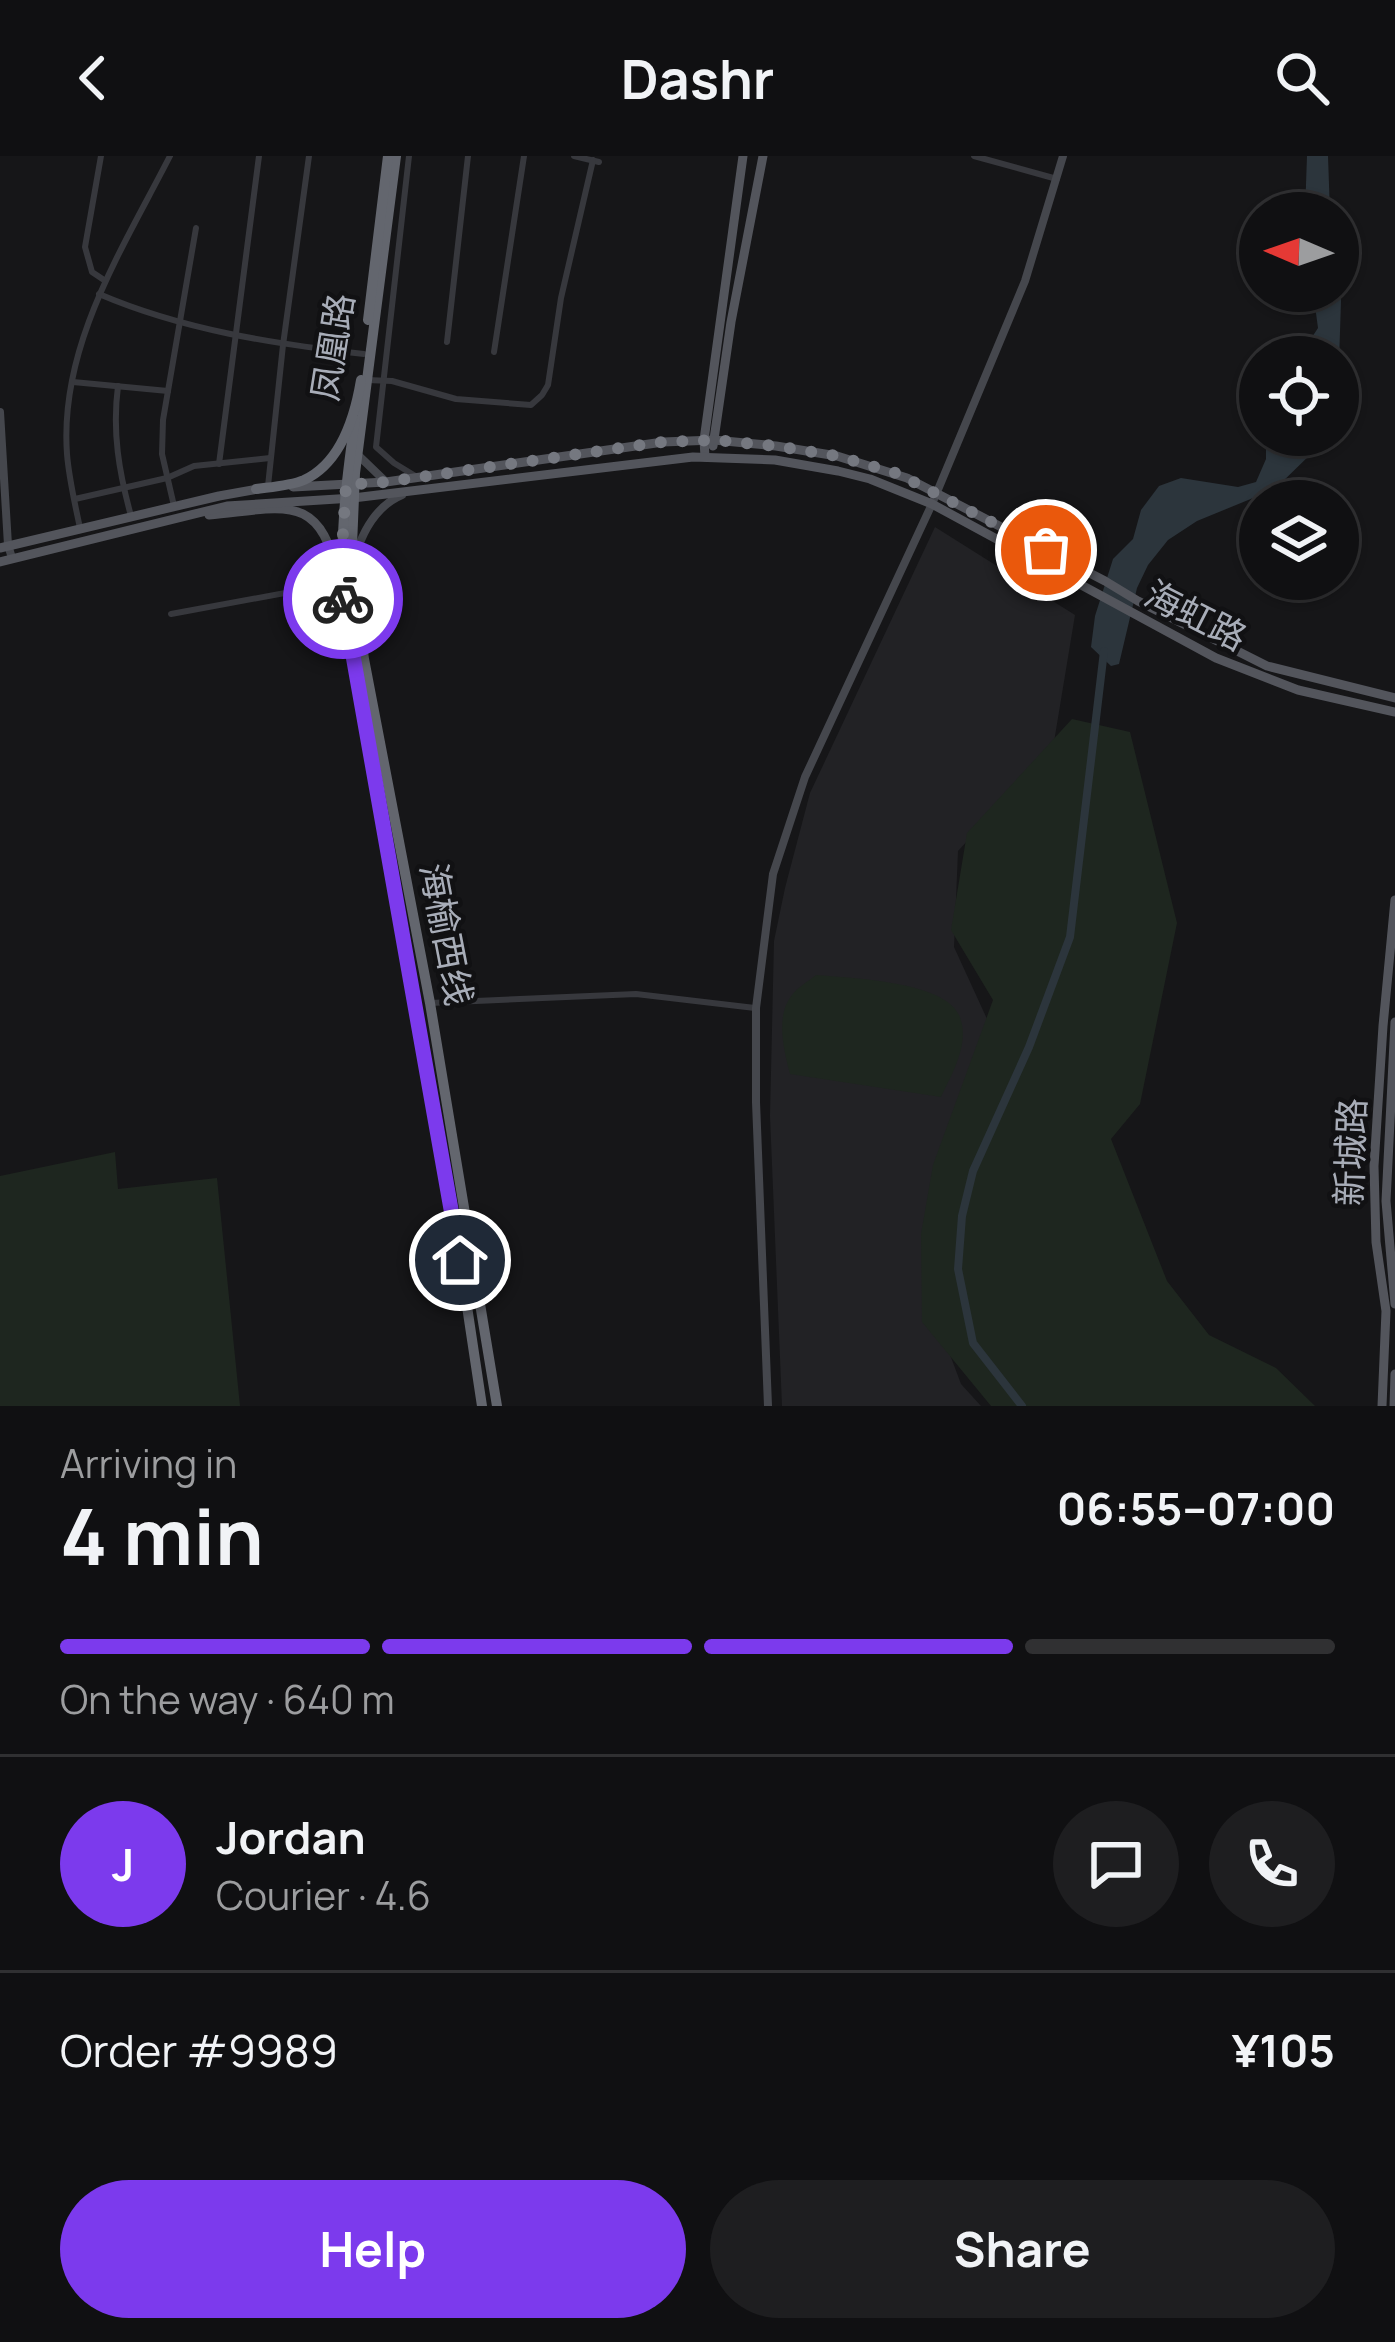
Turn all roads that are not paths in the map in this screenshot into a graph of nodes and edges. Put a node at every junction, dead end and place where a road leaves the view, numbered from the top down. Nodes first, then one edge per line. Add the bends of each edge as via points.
1 (101, 156) edge
2 (170, 156) edge
3 (259, 156) edge
4 (309, 156) edge
5 (392, 156) edge
6 (409, 156) edge
7 (467, 156) edge
8 (524, 156) edge
9 (574, 156) edge
10 (743, 156) edge
11 (763, 156) edge
12 (974, 156) edge
13 (1064, 156) edge
14 (1057, 179) junction
15 (196, 228) dead end
16 (104, 280) junction
17 (99, 294) junction
18 (181, 322) junction
19 (235, 335) junction
20 (447, 342) dead end
21 (283, 345) junction
22 (494, 352) dead end
23 (364, 354) junction
24 (382, 381) junction
25 (74, 382) junction
26 (364, 384) junction
27 (118, 386) junction
28 (168, 391) junction
29 (0, 412) edge
30 (709, 440) junction
31 (358, 455) junction
32 (709, 457) junction
33 (271, 458) junction
34 (219, 464) junction
35 (417, 477) junction
36 (167, 478) junction
37 (386, 482) junction
38 (124, 488) junction
39 (262, 488) junction
40 (350, 488) junction
41 (935, 492) junction
42 (406, 493) junction
43 (75, 499) junction
44 (932, 505) junction
45 (174, 506) junction
46 (131, 516) junction
47 (167, 519) junction
48 (80, 528) junction
49 (4, 547) edge
50 (6, 560) edge
51 (351, 570) junction
52 (340, 584) junction
53 (344, 603) junction
54 (171, 614) dead end
55 (1393, 696) edge
56 (1393, 712) edge
57 (1395, 900) edge
58 (430, 1003) junction
59 (756, 1008) junction
60 (1395, 1022) edge
61 (1395, 1304) edge
62 (1395, 1373) edge
63 (482, 1406) edge
64 (497, 1406) edge
65 (768, 1406) edge
66 (1382, 1406) edge
67 (1394, 1406) edge

1 - 16 street via 85,247 92,272
2 - 16 street
3 - 19 street
4 - 21 street
5 - 23 highway, 凤凰路
5 - 26 highway, 凤凰路
6 - 24 street
7 - 20 street
8 - 22 street
9 - 24 street via 596,161 542,395 531,405 456,399
10 - 30 main road
11 - 30 main road
12 - 14 street
13 - 14 street
14 - 41 street via 1025,281
15 - 18 street
16 - 17 street
17 - 18 street
17 - 25 street
18 - 19 street
18 - 28 street
19 - 21 street
19 - 34 street
21 - 23 street
21 - 33 street
23 - 26 highway, 凤凰路
24 - 26 street
24 - 35 street via 376,447
25 - 27 street
25 - 43 street via 67,452
26 - 31 highway, 凤凰路
26 - 39 highway, 凤凰路 via 336,453 302,481
26 - 40 highway, 海榆西线
27 - 28 street
27 - 38 street
28 - 36 street
29 - 49 street
30 - 32 main road
30 - 35 main road, 海虹路
30 - 41 main road, 海虹路 via 837,456
31 - 37 street
31 - 40 highway, 凤凰路
32 - 42 main road, 海虹路
32 - 44 main road, 海虹路 via 838,471
33 - 34 street
33 - 39 street
34 - 36 street
35 - 37 main road, 海虹路
36 - 38 street
36 - 45 street
37 - 40 main road, 海虹路
38 - 43 street
38 - 46 street
39 - 40 main road, 凤凰路
39 - 45 main road, 凤凰路
40 - 42 main road, 海虹路
40 - 47 main road
40 - 51 highway, 海榆西线
40 - 53 highway, 海榆西线
41 - 44 street
41 - 55 main road, 海虹路 via 1267,666
42 - 51 street via 376,513
43 - 48 street
44 - 56 main road, 海虹路 via 1216,658 1298,690
44 - 59 street via 806,777 773,874
45 - 46 main road, 凤凰路
46 - 48 main road, 凤凰路
47 - 50 main road
47 - 52 main road via 301,513 325,532
48 - 49 main road, 凤凰路
49 - 50 street
51 - 58 highway, 海榆西线
52 - 53 main road
52 - 54 street
53 - 63 highway, 海榆西线
57 - 66 main road, 新城路 via 1374,1166 1386,1311
58 - 59 street via 636,994
58 - 64 highway, 海榆西线
59 - 65 street
60 - 61 main road, 新城路 via 1386,1201
62 - 67 main road

